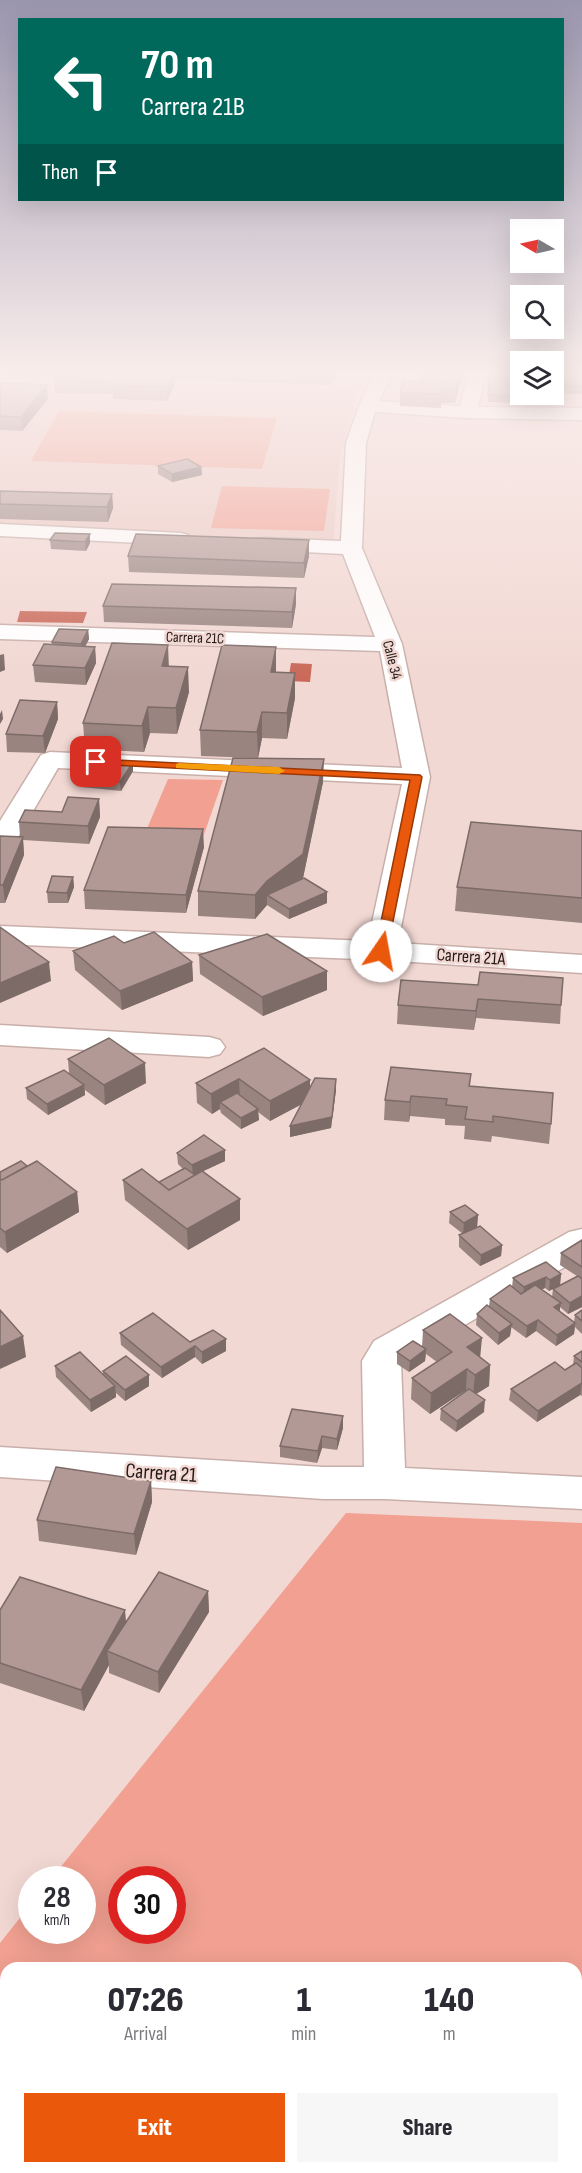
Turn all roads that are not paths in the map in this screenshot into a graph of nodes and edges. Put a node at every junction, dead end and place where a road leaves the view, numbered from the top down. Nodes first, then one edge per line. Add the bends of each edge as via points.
1 (354, 475) edge
2 (0, 530) edge
3 (197, 540) edge
4 (244, 543) edge
5 (351, 548) junction
6 (0, 632) edge
7 (390, 644) junction
8 (417, 777) junction
9 (0, 831) edge
10 (0, 935) edge
11 (381, 951) junction
12 (582, 964) edge
13 (0, 1035) edge
14 (209, 1047) dead end
15 (582, 1241) edge
16 (0, 1462) edge
17 (385, 1483) junction
18 (578, 1490) edge

1 - 5 street
2 - 3 street
4 - 5 street
5 - 7 street, Calle 34
6 - 7 street, Carrera 21C
7 - 8 street, Calle 34
8 - 9 street via 50,760 9,831
8 - 11 street
10 - 11 street, Carrera 21A
11 - 12 street, Carrera 21A
13 - 14 street
15 - 17 street via 388,1351 380,1371
16 - 17 street, Carrera 21 via 322,1484
17 - 18 street, Carrera 21

